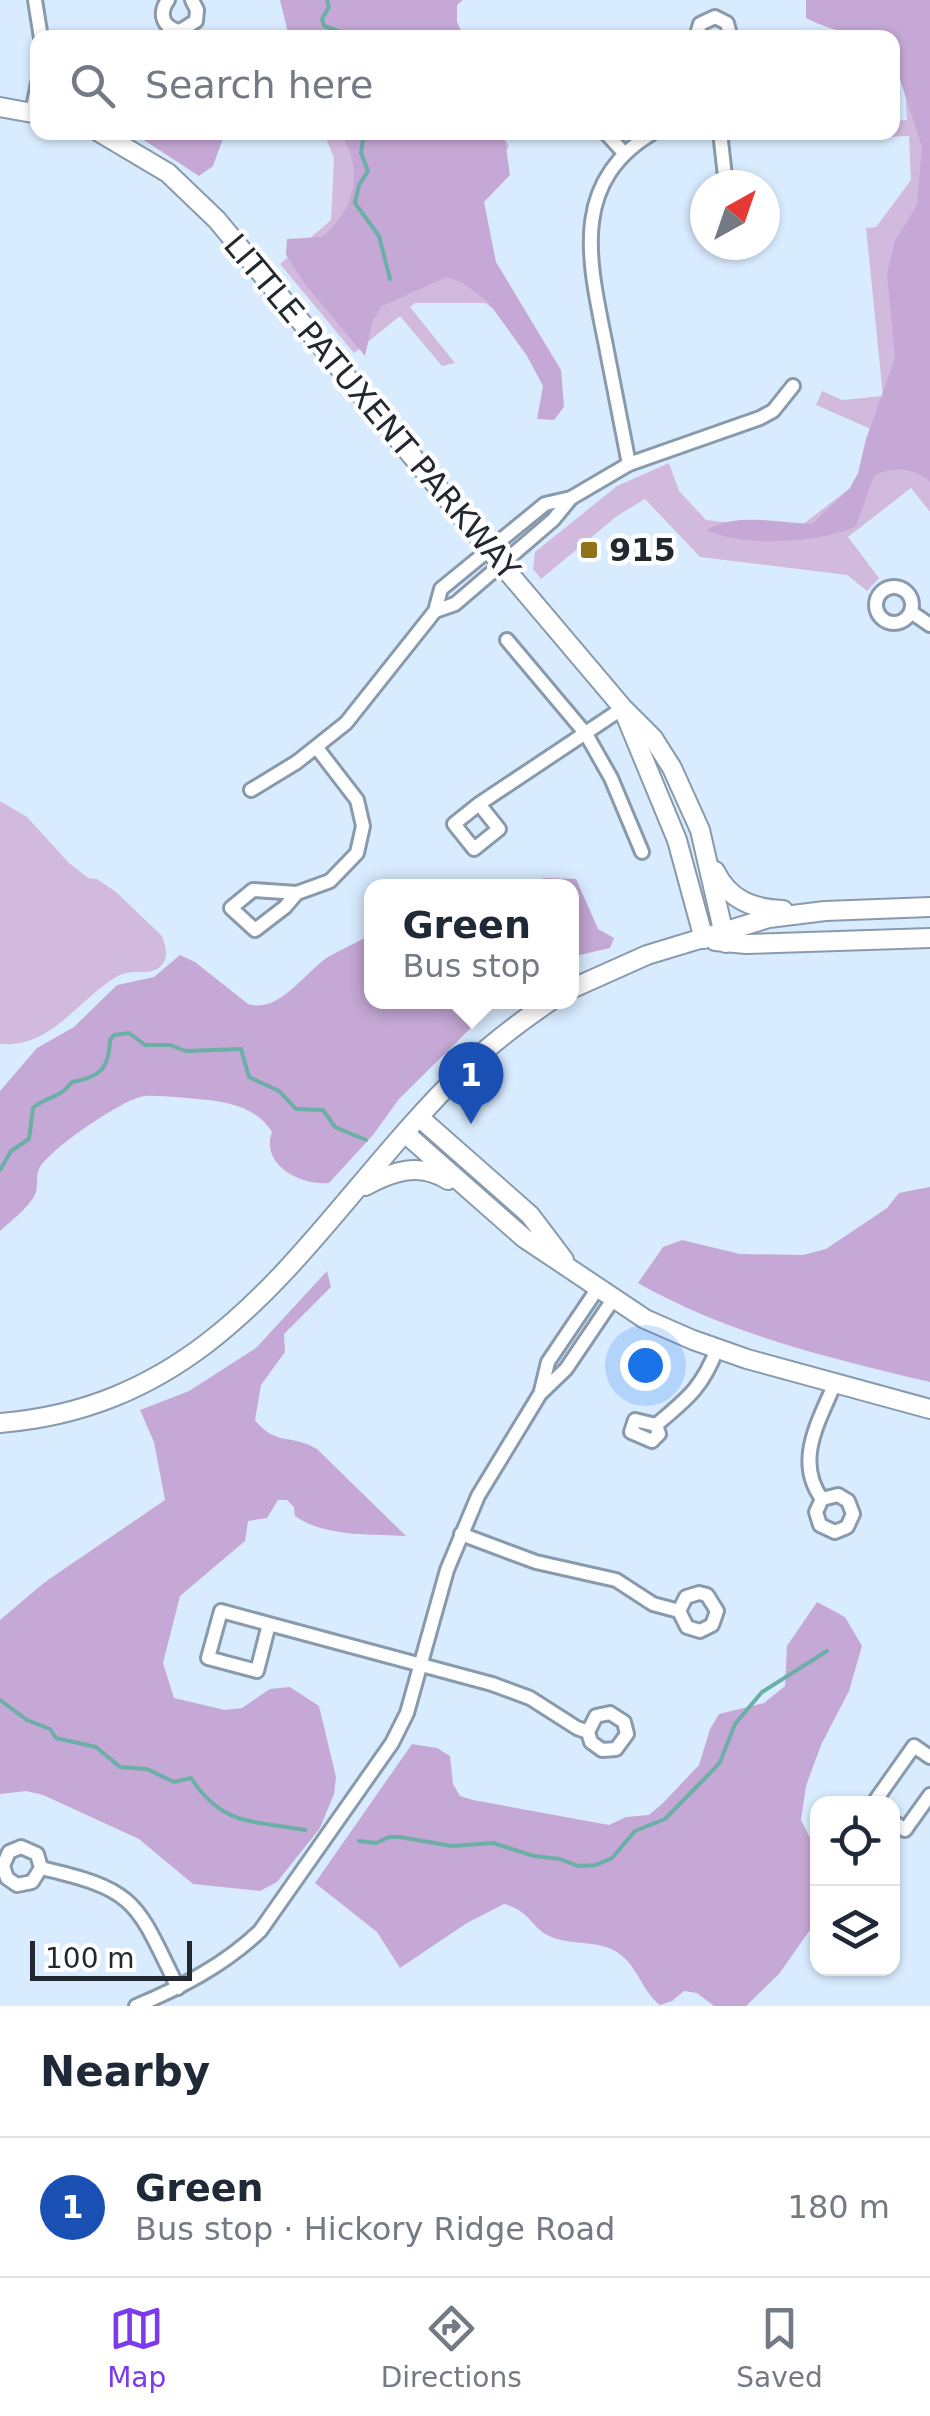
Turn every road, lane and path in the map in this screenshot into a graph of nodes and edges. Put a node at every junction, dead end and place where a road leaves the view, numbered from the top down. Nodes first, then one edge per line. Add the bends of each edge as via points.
1 (35, 0) edge
2 (168, 0) edge
3 (192, 0) edge
4 (40, 30) edge
5 (177, 30) edge
6 (182, 30) edge
7 (698, 30) edge
8 (729, 30) edge
9 (0, 107) edge
10 (30, 112) edge
11 (112, 140) edge
12 (612, 140) edge
13 (643, 140) edge
14 (721, 140) edge
15 (624, 153) junction
16 (724, 170) edge
17 (793, 386) dead end
18 (629, 464) junction
19 (570, 498) junction
20 (488, 548) junction
21 (502, 564) junction
22 (435, 611) junction
23 (911, 612) dead end
24 (930, 625) edge
25 (507, 640) dead end
26 (623, 708) junction
27 (586, 734) junction
28 (317, 748) junction
29 (251, 790) dead end
30 (479, 804) dead end
31 (642, 852) dead end
32 (708, 857) junction
33 (297, 893) junction
34 (930, 908) edge
35 (826, 911) junction
36 (724, 936) junction
37 (930, 938) edge
38 (704, 939) junction
39 (579, 985) edge
40 (540, 1009) edge
41 (420, 1118) junction
42 (406, 1134) junction
43 (356, 1190) junction
44 (474, 1196) junction
45 (567, 1265) junction
46 (606, 1293) junction
47 (717, 1350) junction
48 (835, 1383) junction
49 (930, 1408) edge
50 (0, 1423) edge
51 (656, 1425) dead end
52 (822, 1499) dead end
53 (460, 1534) junction
54 (679, 1612) dead end
55 (270, 1624) junction
56 (421, 1665) junction
57 (588, 1732) dead end
58 (930, 1757) edge
59 (879, 1796) edge
60 (930, 1796) edge
61 (900, 1827) edge
62 (41, 1868) dead end
63 (178, 1988) junction
64 (136, 2006) edge

1 - 4 street
2 - 5 street via 162,18
3 - 6 street via 196,21
7 - 8 street via 715,18
9 - 10 street
11 - 20 street, LITTLE PATUXENT PARKWAY via 168,174 217,220
12 - 15 street
13 - 15 street
14 - 16 street
15 - 18 street via 596,200 588,247
17 - 18 street via 760,418
18 - 19 street
19 - 20 street via 545,504
19 - 21 street
20 - 21 street, LITTLE PATUXENT PARKWAY
20 - 22 street via 441,589
21 - 22 street via 455,604
21 - 26 street, LITTLE PATUXENT PARKWAY
22 - 28 street via 356,712
23 - 24 street
25 - 27 street
26 - 27 street
26 - 32 street, LITTLE PATUXENT PARKWAY via 672,768
26 - 38 street, LITTLE PATUXENT PARKWAY via 677,840
27 - 30 street
27 - 31 street
28 - 29 street
28 - 33 street via 357,800 361,840 350,863 330,881
32 - 35 street via 720,882 744,902
32 - 36 street, LITTLE PATUXENT PARKWAY
33 - 33 street via 255,930 231,908 253,890
34 - 35 street
35 - 36 street via 769,918
36 - 37 street
36 - 38 street
38 - 39 street
40 - 41 street via 492,1044
41 - 42 street
41 - 45 street via 530,1215
42 - 43 street
42 - 44 street
43 - 44 street via 412,1168 438,1174
43 - 50 street via 240,1318 186,1360 92,1405
44 - 45 street
45 - 46 street
46 - 47 street
46 - 53 street via 548,1362 540,1394
47 - 48 street
47 - 51 street via 700,1386
48 - 49 street
48 - 52 street via 808,1451 812,1487
53 - 54 street via 536,1562 616,1580
53 - 56 street
55 - 55 street via 257,1671 208,1658 221,1611
55 - 56 street
56 - 57 street via 512,1690
56 - 63 street via 392,1743 277,1910 243,1947
58 - 59 street via 914,1746
60 - 61 street via 905,1830
62 - 63 street via 106,1885 134,1906
63 - 64 street

